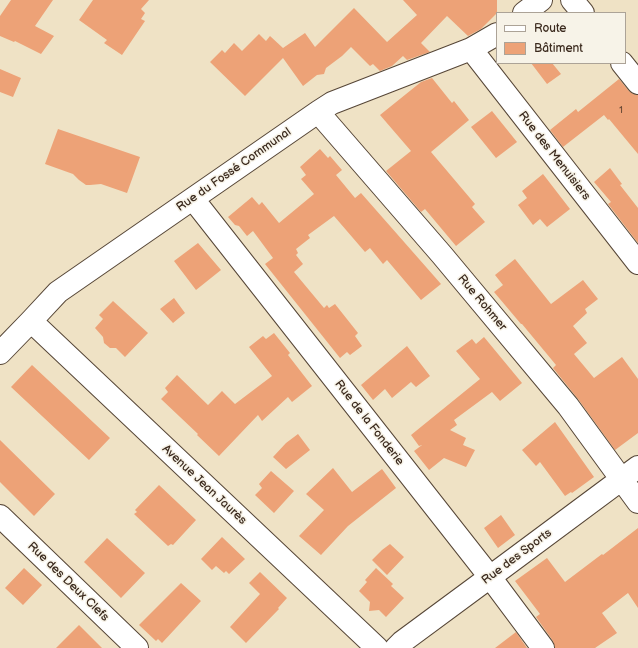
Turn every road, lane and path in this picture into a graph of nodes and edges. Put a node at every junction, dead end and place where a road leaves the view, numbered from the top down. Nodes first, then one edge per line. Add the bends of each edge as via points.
1 (541, 0) edge
2 (572, 0) edge
3 (525, 12) edge
4 (582, 12) edge
5 (496, 35) edge
6 (471, 49) junction
7 (623, 64) edge
8 (638, 83) edge
9 (318, 112) junction
10 (193, 200) junction
11 (638, 264) edge
12 (31, 322) junction
13 (0, 353) edge
14 (629, 473) edge
15 (638, 502) edge
16 (0, 516) edge
17 (490, 577) junction
18 (137, 648) edge
19 (377, 648) edge
20 (396, 648) edge
21 (543, 648) edge

1 - 3 street
2 - 4 street
5 - 6 street, Rue du Fossé Communal
6 - 9 street, Rue du Fossé Communal via 332,103
6 - 11 street, Rue des Menuisiers
7 - 8 street
9 - 10 street, Rue du Fossé Communal
9 - 14 street, Rue Rohmer via 442,254 568,406
10 - 12 street, Rue du Fossé Communal via 58,292
10 - 17 street, Rue de la Fonderie
12 - 13 street, Rue du Fossé Communal
12 - 19 street, Avenue Jean Jaurès
14 - 15 street, Rue Rohmer
14 - 17 street, Rue des Sports
16 - 18 street, Rue des Deux Clefs
17 - 20 street, Rue des Sports
17 - 21 street, Rue de la Fonderie

